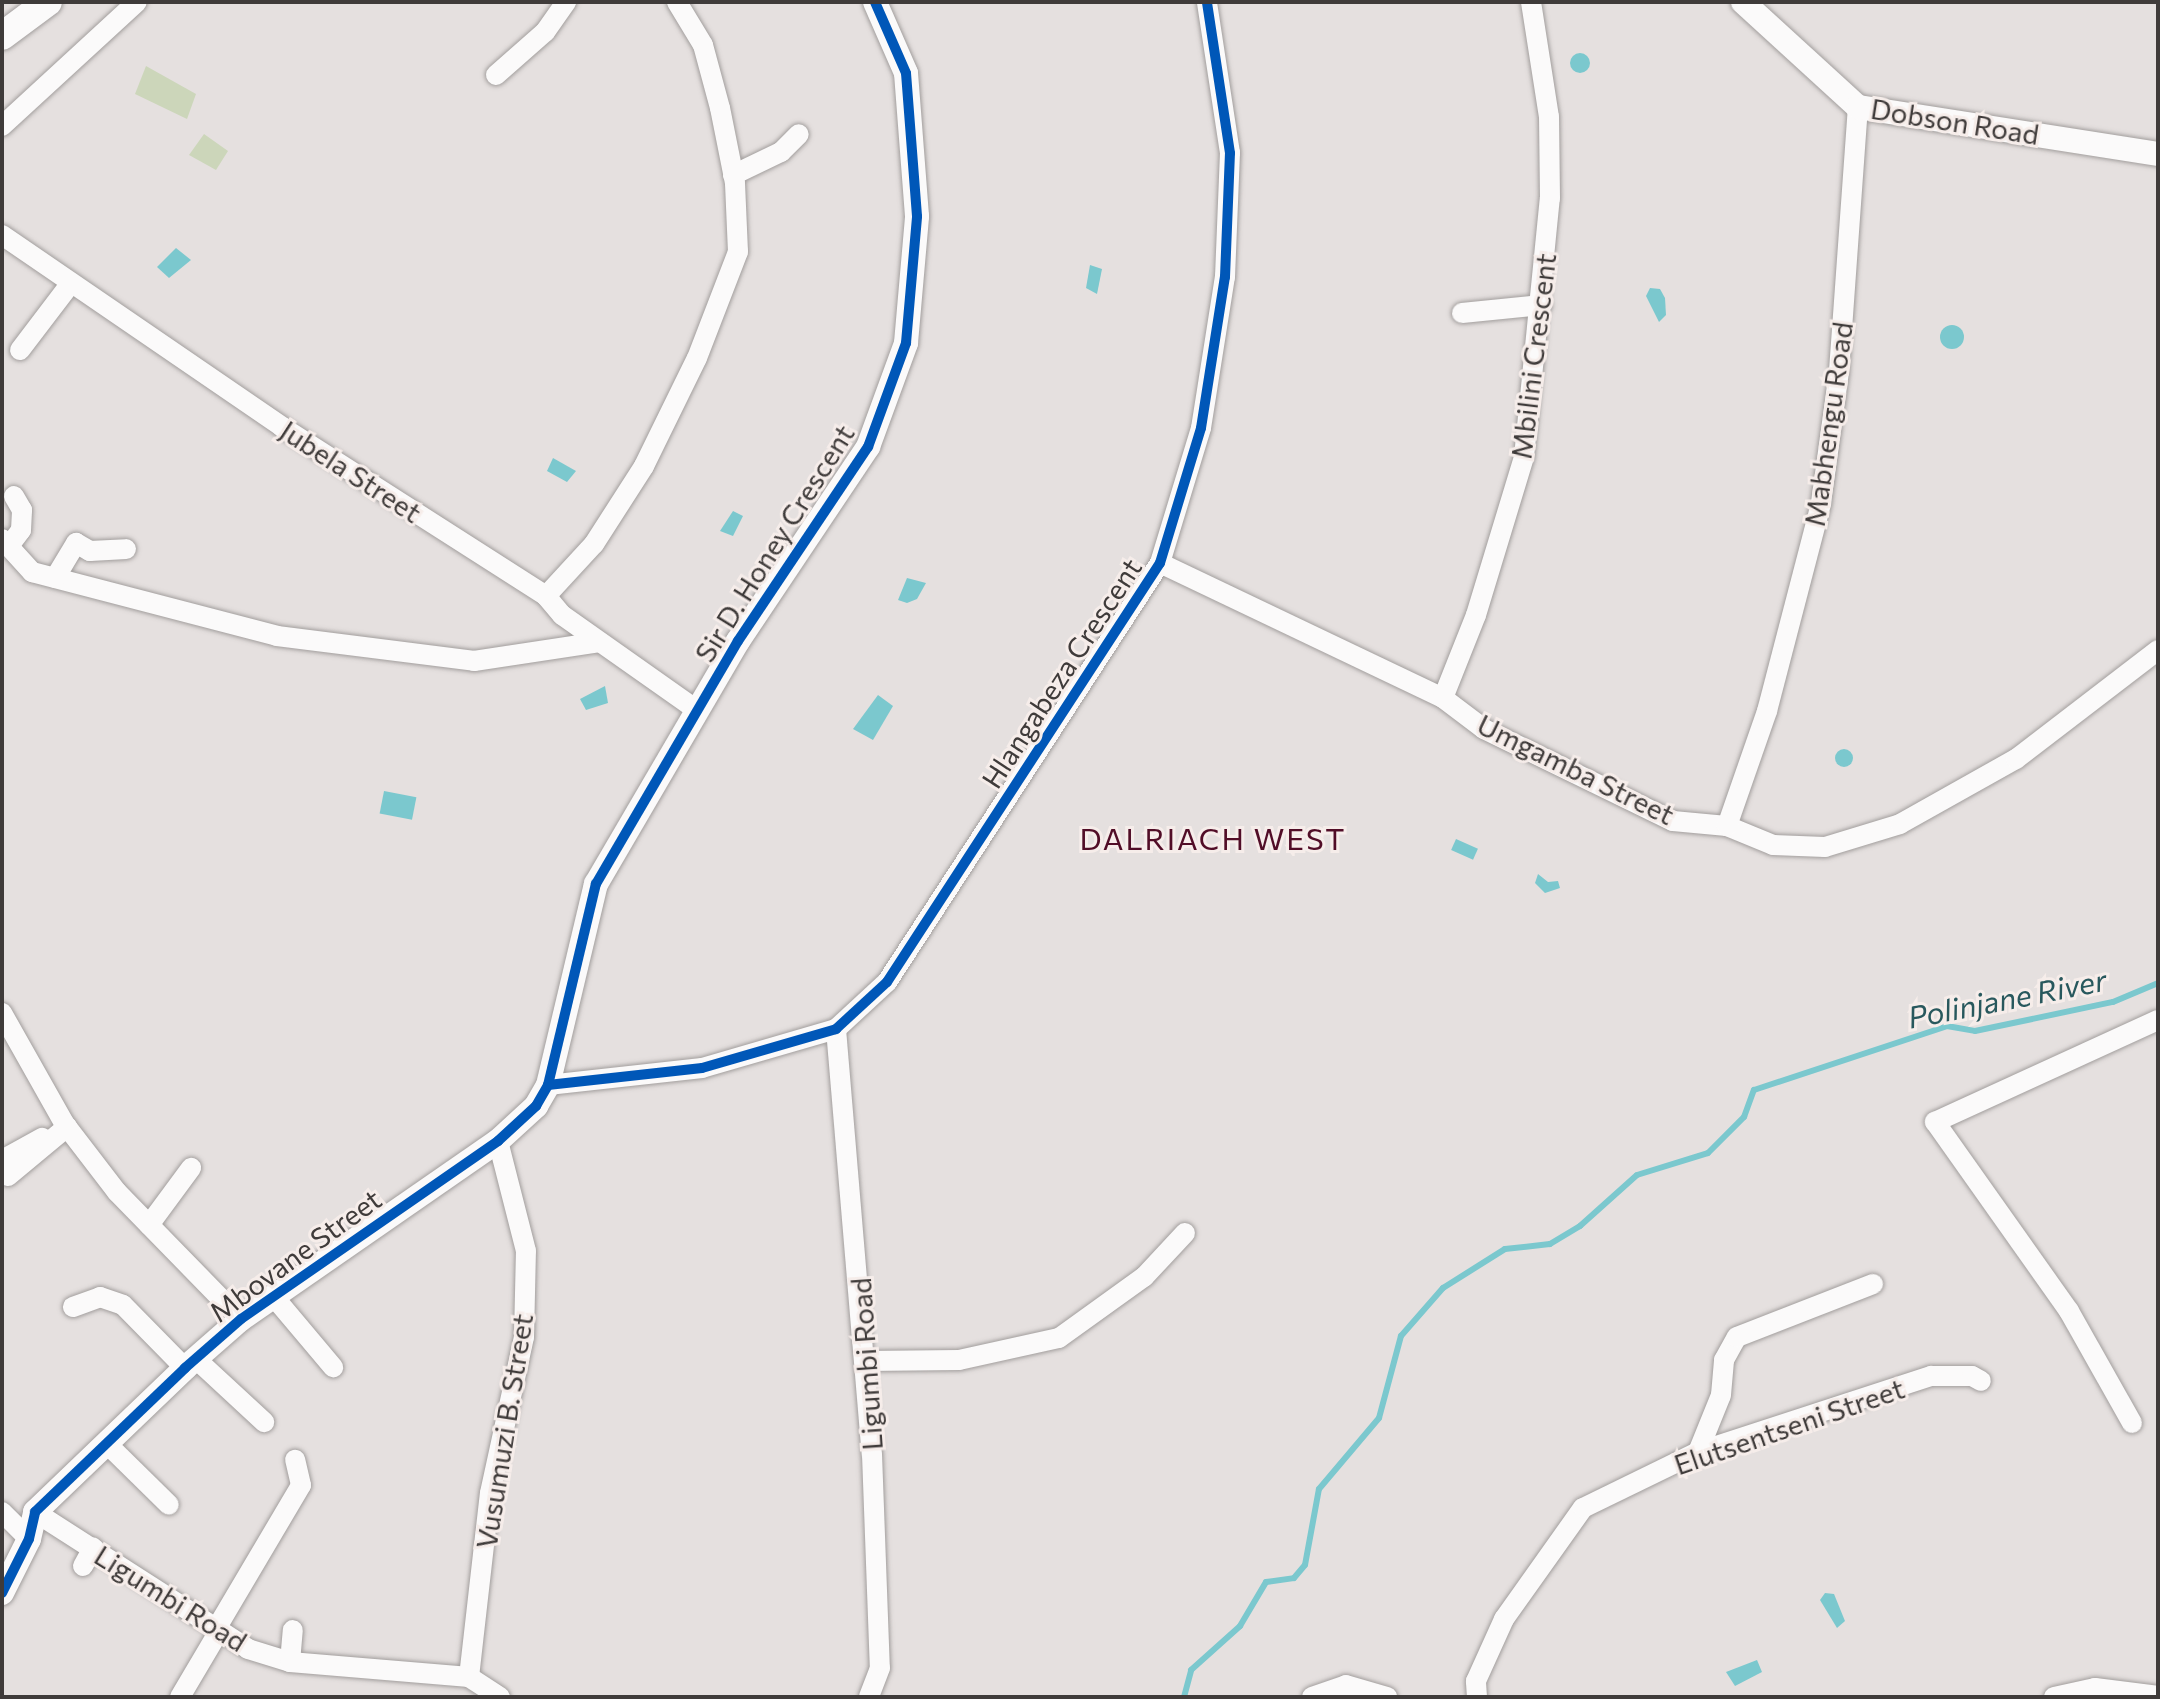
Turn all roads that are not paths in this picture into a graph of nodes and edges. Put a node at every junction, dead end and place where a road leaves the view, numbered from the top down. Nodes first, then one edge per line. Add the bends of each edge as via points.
1 (48, 2) edge
2 (137, 2) edge
3 (566, 2) edge
4 (677, 2) edge
5 (875, 2) edge
6 (1207, 2) edge
7 (1531, 2) edge
8 (1743, 2) edge
9 (2, 36) edge
10 (496, 75) dead end
11 (1858, 107) junction
12 (2, 126) edge
13 (799, 134) dead end
14 (2158, 154) edge
15 (733, 175) junction
16 (2, 235) edge
17 (71, 283) junction
18 (1542, 305) junction
19 (1462, 313) dead end
20 (20, 350) dead end
21 (14, 496) dead end
22 (5, 543) edge
23 (126, 549) dead end
24 (1160, 563) junction
25 (55, 578) junction
26 (546, 596) junction
27 (600, 642) junction
28 (2158, 650) edge
29 (1443, 698) junction
30 (698, 711) junction
31 (1727, 826) junction
32 (2, 1013) edge
33 (2158, 1020) edge
34 (836, 1029) junction
35 (548, 1085) junction
36 (67, 1127) junction
37 (498, 1141) junction
38 (5, 1168) edge
39 (191, 1168) dead end
40 (149, 1225) junction
41 (1185, 1233) dead end
42 (1873, 1284) dead end
43 (274, 1297) junction
44 (73, 1307) dead end
45 (241, 1319) junction
46 (866, 1361) junction
47 (191, 1363) junction
48 (333, 1367) dead end
49 (1981, 1381) dead end
50 (264, 1422) dead end
51 (2132, 1423) dead end
52 (106, 1443) junction
53 (1698, 1452) junction
54 (295, 1460) dead end
55 (169, 1505) dead end
56 (2, 1512) edge
57 (35, 1512) junction
58 (29, 1539) junction
59 (2, 1593) edge
60 (217, 1630) junction
61 (293, 1630) dead end
62 (290, 1662) junction
63 (469, 1677) junction
64 (2094, 1693) edge
65 (2158, 1696) edge
66 (180, 1697) edge
67 (500, 1697) edge
68 (869, 1697) edge
69 (1312, 1697) edge
70 (1387, 1697) edge
71 (1477, 1697) edge
72 (2054, 1697) edge

1 - 9 main road
2 - 12 street
3 - 10 street via 545,32
4 - 15 street via 703,45
5 - 30 street, Sir D. Honey Crescent via 906,73 917,216 906,343 868,447
6 - 24 street, Hlangabeza Crescent via 1230,153 1225,277 1201,428
7 - 18 street, Mbilini Crescent via 1549,117 1550,198
8 - 11 street, Dobson Road
11 - 14 street, Dobson Road
11 - 31 street, Mabhengu Road via 1839,371 1821,503 1767,711
13 - 15 street via 781,152
15 - 26 street via 738,252 697,358 636,479 594,544
16 - 17 street, Jubela Street
17 - 20 street
17 - 26 street, Jubela Street via 294,435
18 - 19 street
18 - 29 street, Mbilini Crescent via 1524,457 1476,615
21 - 22 street via 22,510 21,530
22 - 25 street via 32,572
23 - 25 street via 90,551 76,543
24 - 29 street, Umgamba Street
24 - 34 street, Hlangabeza Crescent via 887,982
25 - 27 street via 277,636 410,656 474,661
26 - 27 street, Jubela Street
27 - 30 street, Jubela Street
28 - 31 street, Umgamba Street via 2016,759 1900,824 1825,847 1773,845
29 - 31 street, Umgamba Street via 1484,729 1673,821
30 - 35 street, Sir D. Honey Crescent via 596,884
32 - 36 street
33 - 51 street via 1935,1122 2069,1311
34 - 35 street, Hlangabeza Crescent via 702,1068
34 - 46 street, Ligumbi Road
35 - 37 street, Mbovane Street via 536,1106
36 - 38 street
36 - 40 street
37 - 43 street, Mbovane Street
37 - 63 street, Vusumuzi B. Street via 526,1251 524,1337 490,1493
39 - 40 street
40 - 45 street
41 - 46 street via 1144,1277 1059,1338 959,1360
42 - 53 street via 1737,1337 1724,1360 1721,1395
43 - 45 street, Mbovane Street
43 - 48 street
44 - 47 street via 100,1297 123,1305
45 - 47 street, Mbovane Street
46 - 68 street, Ligumbi Road via 880,1668
47 - 50 street
47 - 52 street, Mbovane Street
49 - 53 street, Elutsentseni Street via 1972,1376 1931,1376
52 - 55 street
52 - 57 street, Mbovane Street
53 - 71 street, Elutsentseni Street via 1583,1508 1504,1619 1476,1681
54 - 60 street via 301,1485
56 - 58 street
57 - 58 street
57 - 60 street, Ligumbi Road via 88,1557
58 - 59 street
60 - 62 street, Ligumbi Road via 248,1649
60 - 66 street
61 - 62 street
62 - 63 street, Ligumbi Road
63 - 67 street, Ligumbi Road
64 - 65 street
64 - 72 street
69 - 70 street via 1346,1685

